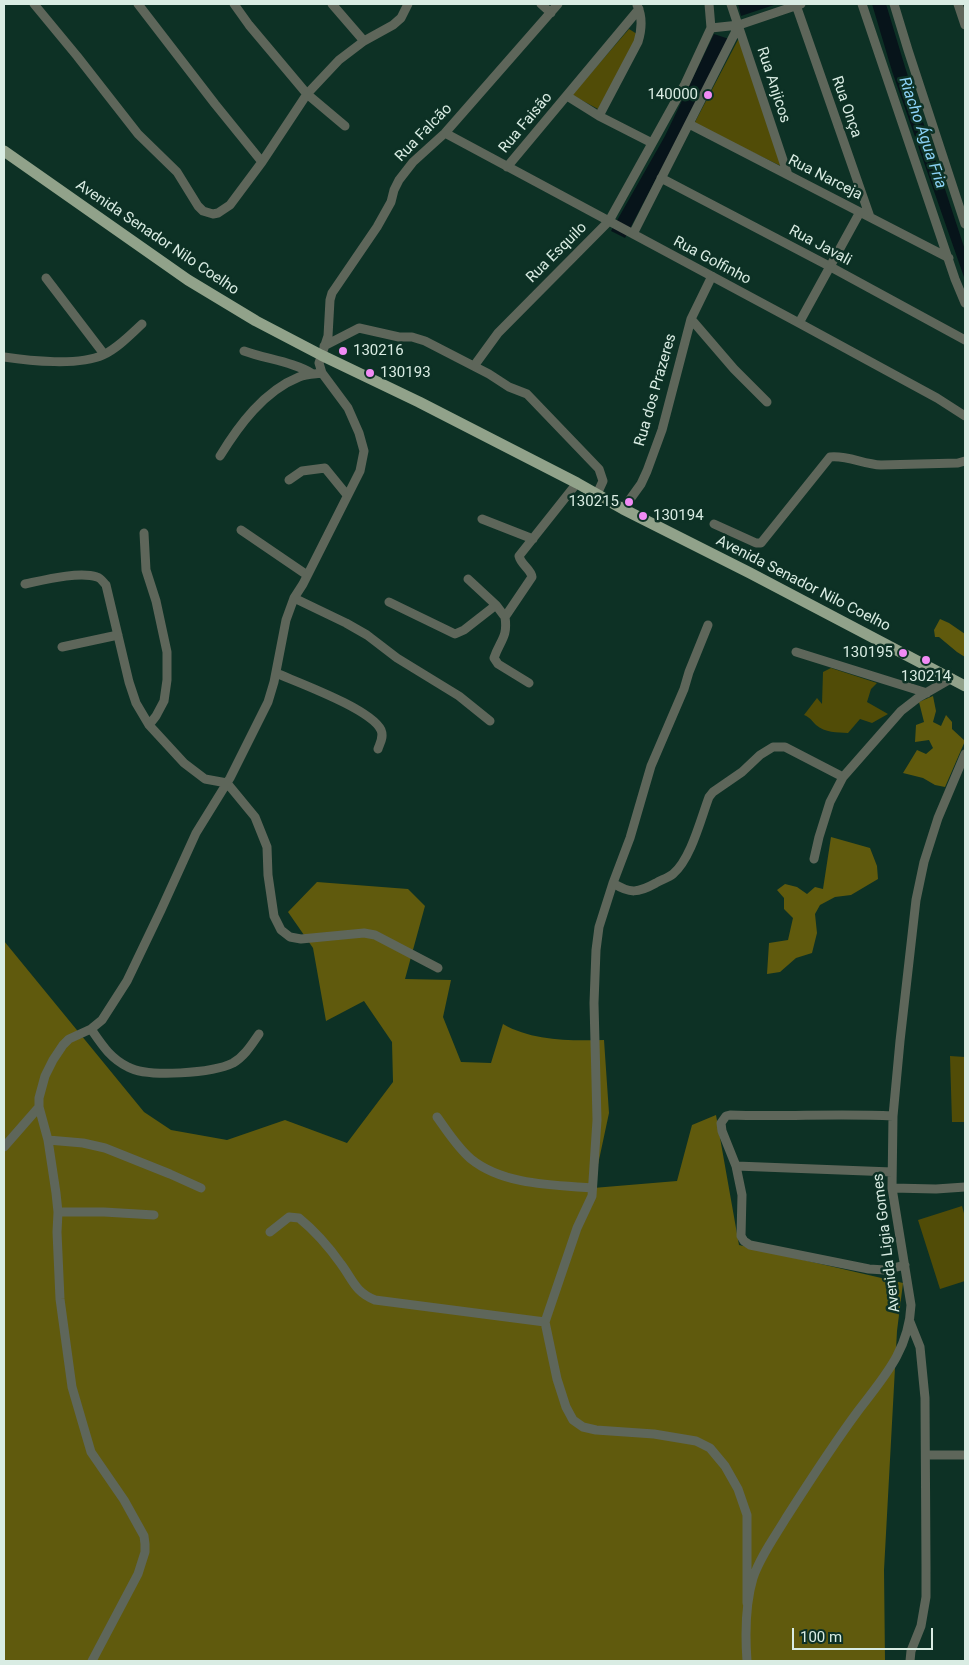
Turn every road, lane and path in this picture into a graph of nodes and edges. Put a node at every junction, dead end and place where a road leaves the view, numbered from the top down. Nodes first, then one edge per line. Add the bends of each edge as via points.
1 (34, 4) edge
2 (138, 4) edge
3 (234, 4) edge
4 (332, 4) edge
5 (408, 4) edge
6 (541, 4) edge
7 (558, 4) edge
8 (709, 4) edge
9 (731, 4) edge
10 (862, 4) edge
11 (894, 4) edge
12 (958, 4) edge
13 (799, 5) edge
14 (638, 6) edge
15 (551, 12) junction
16 (739, 25) junction
17 (965, 25) edge
18 (711, 28) junction
19 (364, 41) junction
20 (307, 94) junction
21 (567, 96) junction
22 (599, 116) junction
23 (689, 124) junction
24 (345, 126) dead end
25 (445, 133) junction
26 (652, 143) junction
27 (4, 151) edge
28 (262, 162) junction
29 (507, 167) junction
30 (788, 175) junction
31 (661, 178) junction
32 (860, 212) junction
33 (870, 217) junction
34 (610, 222) junction
35 (965, 224) edge
36 (631, 233) junction
37 (948, 258) junction
38 (829, 266) junction
39 (712, 276) junction
40 (46, 278) dead end
41 (965, 303) edge
42 (691, 318) junction
43 (799, 323) junction
44 (142, 324) dead end
45 (965, 340) edge
46 (244, 351) dead end
47 (322, 351) junction
48 (104, 354) junction
49 (4, 357) edge
50 (474, 366) junction
51 (317, 374) junction
52 (767, 402) dead end
53 (965, 416) edge
54 (220, 456) dead end
55 (965, 461) edge
56 (289, 480) dead end
57 (577, 483) junction
58 (597, 494) junction
59 (347, 495) junction
60 (623, 510) junction
61 (482, 519) dead end
62 (714, 524) dead end
63 (241, 530) dead end
64 (144, 533) dead end
65 (533, 538) junction
66 (307, 575) junction
67 (468, 579) dead end
68 (25, 584) dead end
69 (294, 598) junction
70 (389, 602) dead end
71 (496, 605) junction
72 (505, 617) junction
73 (708, 625) dead end
74 (118, 635) junction
75 (62, 646) dead end
76 (796, 652) dead end
77 (276, 673) junction
78 (952, 678) junction
79 (529, 683) dead end
80 (965, 686) edge
81 (927, 693) junction
82 (490, 721) dead end
83 (149, 725) junction
84 (378, 749) dead end
85 (965, 754) edge
86 (843, 777) junction
87 (227, 783) junction
88 (814, 859) dead end
89 (612, 883) junction
90 (438, 968) dead end
91 (91, 1029) junction
92 (258, 1034) dead end
93 (39, 1107) junction
94 (894, 1116) junction
95 (438, 1117) dead end
96 (48, 1140) junction
97 (4, 1147) edge
98 (736, 1166) junction
99 (892, 1172) junction
100 (965, 1187) edge
101 (201, 1188) dead end
102 (592, 1188) junction
103 (892, 1188) junction
104 (58, 1212) junction
105 (154, 1215) dead end
106 (270, 1232) dead end
107 (905, 1265) junction
108 (545, 1322) junction
109 (910, 1322) junction
110 (926, 1455) junction
111 (965, 1455) edge
112 (747, 1603) junction
113 (92, 1661) edge
114 (747, 1661) edge
115 (910, 1661) edge

1 - 28 street via 138,134 177,172 202,211 218,213 230,205
2 - 28 street
3 - 20 street
4 - 19 street
5 - 19 street via 393,25
6 - 15 street
7 - 15 street, Rua Falcão
8 - 18 street, Rua Esquilo
9 - 16 street, Rua Anjicos
10 - 37 street
11 - 35 street
12 - 17 street
13 - 16 street
13 - 33 street, Rua Onça
14 - 21 street, Rua Faisão
14 - 22 street, Rua Faisão via 641,32 638,42
15 - 25 street, Rua Falcão
16 - 18 street
16 - 23 street
16 - 30 street, Rua Anjicos
18 - 26 street, Rua Esquilo
19 - 20 street via 339,60
20 - 24 street
20 - 28 street
21 - 22 street, Rua Faisão
21 - 29 street, Rua Faisão
22 - 26 street, Rua Faisão
23 - 30 street, Rua Narceja
23 - 31 street
25 - 29 street, Rua Golfinho
25 - 47 street, Rua Falcão via 398,180 391,202 377,227 332,293 330,327
26 - 34 street, Rua Esquilo
27 - 47 main road, Avenida Senador Nilo Coelho via 188,280 256,321
29 - 34 street, Rua Golfinho
30 - 32 street, Rua Narceja
31 - 36 street
31 - 38 street, Rua Javali
32 - 33 street, Rua Narceja
32 - 38 street
33 - 37 street, Rua Narceja
34 - 36 street, Rua Golfinho
34 - 50 street, Rua Esquilo via 498,333
36 - 39 street, Rua Golfinho
37 - 41 street
38 - 43 street
38 - 45 street, Rua Javali
39 - 42 street, Rua dos Prazeres
39 - 43 street, Rua Golfinho
40 - 48 street
42 - 52 street
42 - 60 street, Rua dos Prazeres via 662,430 641,484
43 - 53 street, Rua Golfinho
44 - 48 street
46 - 51 street
47 - 50 street via 362,328 425,341
47 - 51 street, Rua Falcão
47 - 57 main road, Avenida Senador Nilo Coelho
48 - 49 street via 78,361
50 - 58 street via 527,394 586,454 599,469 603,481
51 - 54 street via 301,376 263,401 232,436
51 - 59 street via 348,408 363,445 360,471
55 - 62 street via 881,466 844,456 830,456 761,543
56 - 59 street via 302,471 325,468
57 - 58 main road, Avenida Senador Nilo Coelho
57 - 65 street
58 - 60 main road, Avenida Senador Nilo Coelho
59 - 66 street
60 - 78 main road, Avenida Senador Nilo Coelho via 750,572
61 - 65 street
63 - 66 street
64 - 83 street via 146,570 167,652 164,701
65 - 72 street via 519,556 532,577
66 - 69 street
67 - 71 street
68 - 74 street via 58,577 98,577 106,585
69 - 77 street via 286,620
69 - 82 street via 367,635 397,658 459,696
70 - 71 street via 455,634
71 - 72 street
72 - 79 street via 505,634 494,660
73 - 89 street via 682,696 651,766 630,838
74 - 75 street
74 - 83 street via 136,703
76 - 81 street
77 - 84 street via 358,710 381,730
77 - 87 street via 268,702
78 - 80 main road, Avenida Senador Nilo Coelho
78 - 81 street
81 - 86 street via 901,711
83 - 87 street via 184,763 205,779
85 - 94 street, Avenida Ligia Gomes via 935,826 916,900
86 - 88 street via 830,802
86 - 89 street via 784,748 770,748 712,792 686,856 673,874 637,891
87 - 90 street via 255,817 268,847 274,916 281,930 290,938 375,935
87 - 91 street via 196,833 127,981 102,1020
89 - 102 street via 600,920 596,950 597,1120
91 - 92 street via 116,1060 129,1068 151,1074 190,1072 233,1063 249,1049
91 - 93 street via 63,1045 45,1076
93 - 96 street
93 - 97 street
94 - 98 street via 726,1116 721,1123 722,1131
94 - 99 street, Avenida Ligia Gomes
95 - 102 street via 459,1148 488,1170 519,1180
96 - 101 street via 105,1148
96 - 104 street
98 - 99 street
98 - 107 street via 742,1195 741,1236 750,1245 869,1269 885,1270
99 - 103 street, Avenida Ligia Gomes
100 - 103 street
102 - 108 street via 590,1204 577,1228
103 - 107 street, Avenida Ligia Gomes
104 - 105 street
104 - 113 street via 60,1299 78,1412 91,1452 124,1500 144,1536 145,1544 138,1574
106 - 108 street via 289,1217 299,1218 342,1265 357,1289 375,1300
107 - 109 street, Avenida Ligia Gomes
108 - 112 street via 557,1379 573,1420 596,1430 654,1434 696,1442 710,1448 725,1466 738,1488 747,1515
109 - 110 street via 920,1346 922,1362
109 - 112 street, Avenida Ligia Gomes via 891,1368 806,1485 763,1554
110 - 111 street
110 - 115 street via 926,1597
112 - 114 street, Avenida Ligia Gomes

